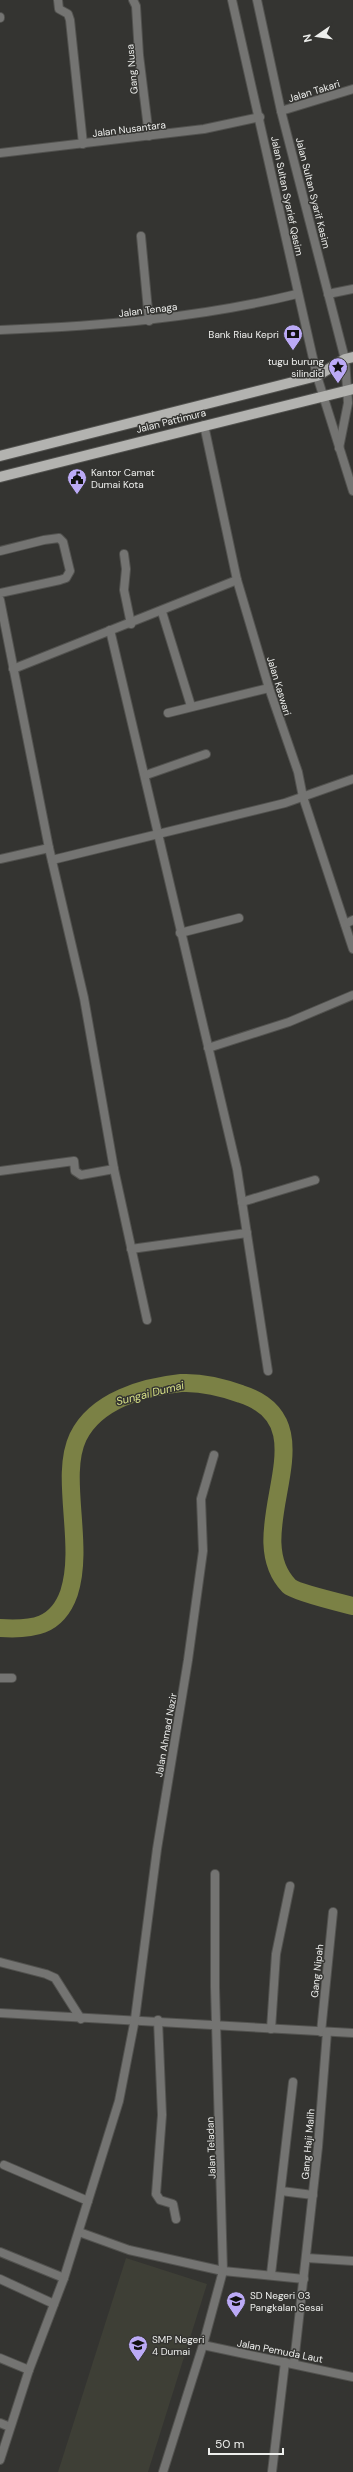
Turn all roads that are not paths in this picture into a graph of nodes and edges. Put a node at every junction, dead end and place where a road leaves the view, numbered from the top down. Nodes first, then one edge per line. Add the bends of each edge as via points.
1 (58, 0) edge
2 (133, 0) edge
3 (232, 0) edge
4 (257, 0) edge
5 (353, 89) edge
6 (281, 111) junction
7 (260, 117) junction
8 (149, 136) junction
9 (83, 144) junction
10 (0, 153) edge
11 (141, 236) dead end
12 (353, 289) edge
13 (297, 294) junction
14 (328, 294) junction
15 (150, 321) junction
16 (0, 330) edge
17 (349, 358) edge
18 (316, 376) junction
19 (351, 390) edge
20 (322, 395) junction
21 (204, 425) junction
22 (339, 451) junction
23 (0, 456) edge
24 (0, 477) edge
25 (353, 491) edge
26 (0, 551) edge
27 (124, 554) dead end
28 (238, 580) junction
29 (0, 593) edge
30 (0, 600) edge
31 (162, 612) junction
32 (131, 624) junction
33 (110, 630) junction
34 (13, 669) junction
35 (269, 688) junction
36 (192, 706) junction
37 (168, 713) dead end
38 (206, 754) dead end
39 (146, 775) junction
40 (353, 779) edge
41 (303, 797) junction
42 (158, 835) junction
43 (49, 848) junction
44 (0, 859) edge
45 (52, 860) junction
46 (239, 918) dead end
47 (353, 920) edge
48 (345, 924) junction
49 (180, 933) junction
50 (353, 949) edge
51 (353, 995) edge
52 (208, 1048) junction
53 (114, 1169) junction
54 (0, 1171) edge
55 (315, 1180) dead end
56 (242, 1202) junction
57 (247, 1234) junction
58 (131, 1249) junction
59 (147, 1320) dead end
60 (268, 1371) dead end
61 (214, 1455) dead end
62 (0, 1678) edge
63 (12, 1678) dead end
64 (215, 1874) dead end
65 (290, 1886) dead end
66 (333, 1912) dead end
67 (0, 1962) edge
68 (0, 2013) edge
69 (81, 2019) junction
70 (135, 2019) junction
71 (158, 2020) junction
72 (216, 2024) junction
73 (271, 2029) junction
74 (324, 2032) junction
75 (353, 2033) edge
76 (293, 2082) dead end
77 (4, 2164) dead end
78 (281, 2191) junction
79 (313, 2195) junction
80 (88, 2200) junction
81 (176, 2219) dead end
82 (79, 2232) junction
83 (0, 2252) edge
84 (307, 2258) junction
85 (353, 2261) edge
86 (223, 2271) junction
87 (270, 2274) junction
88 (64, 2278) junction
89 (0, 2279) edge
90 (304, 2279) junction
91 (54, 2304) junction
92 (203, 2345) junction
93 (0, 2358) edge
94 (285, 2362) junction
95 (294, 2363) junction
96 (29, 2370) junction
97 (353, 2377) edge
98 (0, 2423) edge
99 (10, 2427) junction
100 (0, 2460) edge
101 (163, 2472) edge
102 (272, 2472) edge

1 - 9 street via 59,9 68,14 70,20
2 - 8 street, Gang Nusa via 136,6
3 - 7 street, Jalan Sultan Syarief Qasim
4 - 6 street, Jalan Sultan Syarif Kasim
5 - 6 street, Jalan Takari
6 - 14 street, Jalan Sultan Syarif Kasim
7 - 8 street, Jalan Nusantara via 204,129
7 - 13 street, Jalan Sultan Syarief Qasim
8 - 9 street, Jalan Nusantara
9 - 10 street, Jalan Nusantara
11 - 15 street
12 - 14 street
13 - 15 street, Jalan Tenaga via 240,308
13 - 18 street, Jalan Sultan Syarief Qasim
14 - 17 street, Jalan Sultan Syarif Kasim
15 - 16 street, Jalan Tenaga
17 - 18 main road, Jalan Pattimura
17 - 19 street, Jalan Sultan Syarif Kasim
18 - 20 street, Jalan Sultan Syarief Qasim
18 - 23 main road, Jalan Pattimura
19 - 20 main road, Jalan Pattimura
19 - 22 street, Jalan Sultan Syarif Kasim
20 - 21 main road, Jalan Pattimura
20 - 22 street, Jalan Sultan Syarief Qasim
21 - 24 main road, Jalan Pattimura
21 - 28 street, Jalan Kaswari
22 - 25 street, Jalan Sultan Syarief Qasim
26 - 29 street via 59,538 63,542 70,571 66,578 60,580
27 - 32 street via 124,590
28 - 31 street
28 - 35 street, Jalan Kaswari
30 - 34 street
31 - 32 street
31 - 36 street
32 - 33 street
33 - 34 street
33 - 39 street
34 - 43 street
35 - 36 street
35 - 41 street, Jalan Kaswari via 298,772
36 - 37 street
38 - 39 street
39 - 42 street
40 - 41 street
41 - 42 street
41 - 48 street, Jalan Kaswari
42 - 45 street
42 - 49 street
43 - 44 street
43 - 45 street
45 - 53 street via 84,998
46 - 49 street
47 - 48 street
48 - 50 street, Jalan Kaswari
49 - 52 street
51 - 52 street via 289,1022
52 - 56 street
53 - 54 street via 80,1175 75,1171 74,1161
53 - 58 street
55 - 56 street
56 - 57 street
57 - 58 street
57 - 60 street
58 - 59 street
61 - 70 street, Jalan Ahmad Nazir via 201,1499 203,1551
62 - 63 street
64 - 72 street, Jalan Teladan
65 - 73 street via 276,1954
66 - 74 street, Gang Nipah
67 - 69 street via 55,1978
68 - 69 street
69 - 70 street
70 - 71 street
70 - 80 street, Jalan Ahmad Nazir via 118,2101
71 - 72 street
71 - 81 street via 162,2115 156,2194 160,2200 173,2204
72 - 73 street
72 - 86 street, Jalan Teladan
73 - 74 street
74 - 75 street
74 - 79 street, Gang Haji Malih
76 - 78 street
77 - 80 street
78 - 79 street
78 - 87 street
79 - 84 street, Gang Haji Malih
80 - 82 street, Jalan Ahmad Nazir
82 - 86 street via 129,2250
82 - 88 street, Jalan Ahmad Nazir
83 - 88 street
84 - 85 street
84 - 90 street, Gang Haji Malih
86 - 87 street
86 - 92 street, Jalan Teladan
87 - 90 street
88 - 91 street, Jalan Ahmad Nazir
89 - 91 street
90 - 95 street, Gang Haji Malih
91 - 96 street, Jalan Ahmad Nazir
92 - 94 street, Jalan Pemuda Laut
92 - 101 street, Jalan Teladan
93 - 96 street
94 - 95 street, Jalan Pemuda Laut
94 - 102 street
95 - 97 street, Jalan Pemuda Laut
96 - 99 street, Jalan Ahmad Nazir
98 - 99 street
99 - 100 street, Jalan Ahmad Nazir

